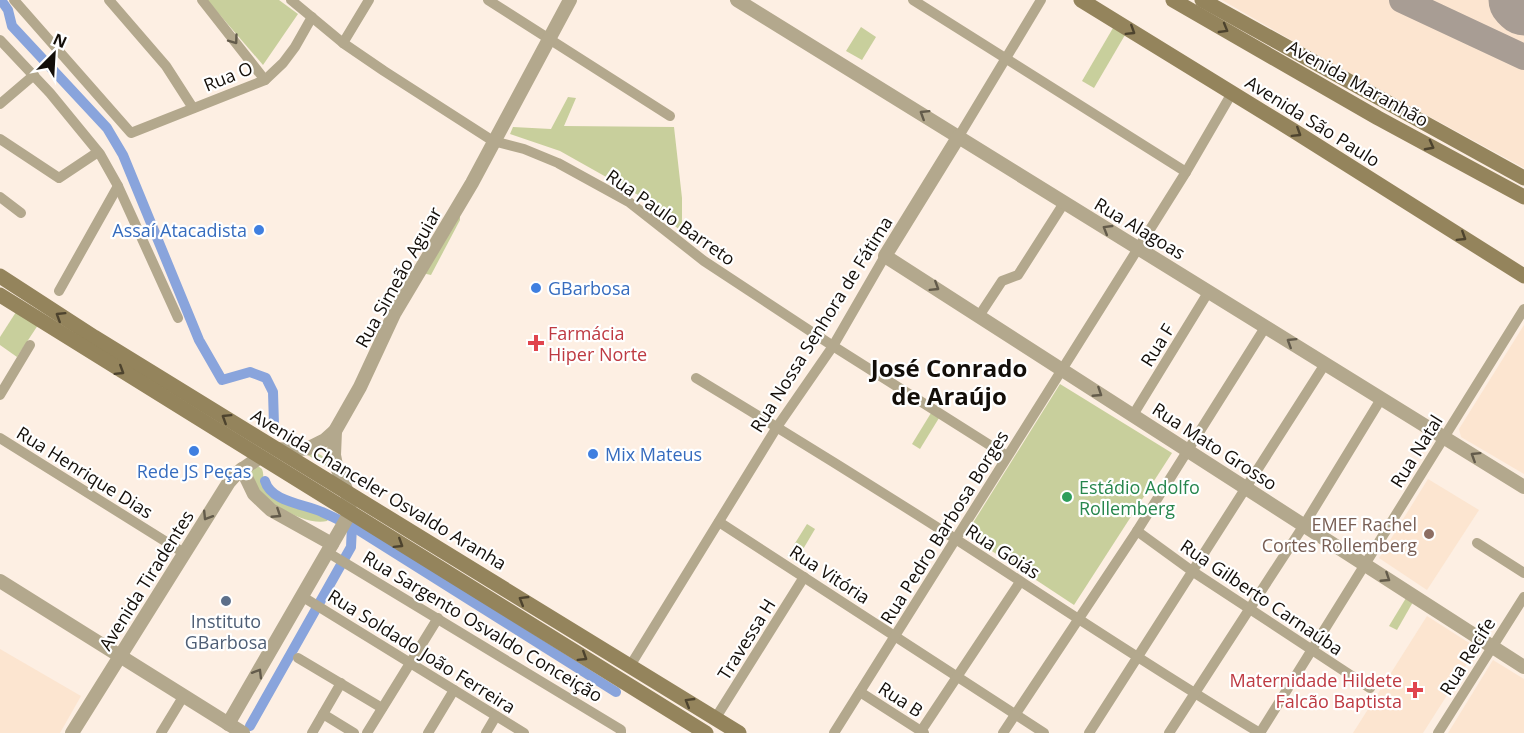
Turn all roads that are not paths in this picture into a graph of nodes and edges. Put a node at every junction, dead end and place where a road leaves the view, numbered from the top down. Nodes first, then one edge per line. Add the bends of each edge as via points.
1 (14, 0) edge
2 (110, 0) edge
3 (202, 0) edge
4 (291, 0) edge
5 (369, 0) edge
6 (488, 0) edge
7 (570, 0) edge
8 (737, 0) edge
9 (913, 0) edge
10 (1041, 0) edge
11 (1081, 0) edge
12 (1173, 0) edge
13 (1202, 0) edge
14 (312, 17) junction
15 (547, 39) junction
16 (0, 40) edge
17 (343, 43) junction
18 (1006, 59) junction
19 (34, 75) junction
20 (265, 80) junction
21 (1232, 93) junction
22 (0, 104) edge
23 (193, 108) junction
24 (1409, 115) junction
25 (670, 116) dead end
26 (1401, 130) junction
27 (959, 136) junction
28 (0, 139) edge
29 (493, 141) junction
30 (98, 152) junction
31 (1186, 172) junction
32 (1524, 178) edge
33 (118, 186) junction
34 (0, 197) edge
35 (1524, 197) edge
36 (1064, 203) junction
37 (21, 213) dead end
38 (1138, 247) junction
39 (885, 256) junction
40 (0, 276) edge
41 (1524, 276) edge
42 (59, 291) dead end
43 (1209, 291) junction
44 (0, 295) edge
45 (1524, 309) edge
46 (979, 316) junction
47 (178, 318) dead end
48 (1266, 326) junction
49 (30, 345) dead end
50 (833, 346) junction
51 (1325, 364) junction
52 (1061, 369) junction
53 (696, 378) dead end
54 (0, 395) edge
55 (1381, 399) junction
56 (1133, 415) junction
57 (777, 427) junction
58 (335, 431) junction
59 (1444, 436) junction
60 (0, 438) edge
61 (276, 449) junction
62 (1189, 450) junction
63 (1007, 456) junction
64 (260, 457) junction
65 (242, 469) junction
66 (1246, 487) junction
67 (1524, 487) edge
68 (347, 492) junction
69 (346, 520) junction
70 (719, 522) junction
71 (1304, 525) junction
72 (1137, 531) junction
73 (955, 539) junction
74 (1477, 543) dead end
75 (329, 548) junction
76 (184, 553) junction
77 (1366, 564) junction
78 (1192, 571) junction
79 (1524, 573) edge
80 (804, 577) junction
81 (0, 581) edge
82 (1020, 582) junction
83 (1524, 597) edge
84 (308, 600) junction
85 (1248, 609) junction
86 (438, 618) junction
87 (1079, 619) junction
88 (896, 636) junction
89 (1492, 647) junction
90 (1312, 650) junction
91 (120, 655) junction
92 (1137, 657) junction
93 (298, 658) dead end
94 (409, 663) junction
95 (630, 666) junction
96 (1524, 667) edge
97 (959, 677) junction
98 (341, 683) junction
99 (1370, 688) dead end
100 (454, 690) junction
101 (860, 692) junction
102 (1194, 693) junction
103 (183, 697) junction
104 (382, 708) junction
105 (323, 714) junction
106 (1016, 714) junction
107 (496, 716) junction
108 (715, 719) junction
109 (228, 724) junction
110 (621, 732) edge
111 (923, 732) edge
112 (72, 733) edge
113 (161, 733) edge
114 (243, 733) edge
115 (312, 733) edge
116 (354, 733) edge
117 (367, 733) edge
118 (428, 733) edge
119 (486, 733) edge
120 (524, 733) edge
121 (706, 733) edge
122 (739, 733) edge
123 (834, 733) edge
124 (1003, 733) edge
125 (1044, 733) edge
126 (1089, 733) edge
127 (1169, 733) edge
128 (1260, 733) edge
129 (1438, 733) edge

1 - 23 street, Rua O via 131,133
2 - 23 street via 166,66
3 -> 20 street
4 - 14 street, Rua Paulo Barreto
5 - 17 street
6 - 15 street
7 - 15 street, Rua Simeão Aguiar
27 -> 8 street, Rua Alagoas
9 - 18 street
10 - 18 street, Rua Nossa Senhora de Fátima
11 -> 21 main road, Avenida São Paulo
12 -> 26 main road, Avenida Maranhão
13 - 24 main road, Avenida Maranhão
14 - 17 street, Rua Paulo Barreto
14 - 20 street, Rua O via 295,47
15 - 25 street
15 - 29 street, Rua Simeão Aguiar
16 - 19 street
17 - 29 street, Rua Paulo Barreto
18 - 27 street, Rua Nossa Senhora de Fátima
18 - 31 street
19 - 22 street
19 - 30 street
20 - 23 street, Rua O
21 - 31 street, Rua Pedro Barbosa Borges
21 -> 41 main road, Avenida São Paulo
24 - 26 main road
24 - 32 main road, Avenida Maranhão
26 -> 35 main road, Avenida Maranhão
27 - 36 street, Rua Alagoas
27 - 39 street, Rua Nossa Senhora de Fátima
28 - 30 street via 59,178
29 - 50 street, Rua Paulo Barreto via 542,156 629,202 696,255
29 - 58 street, Rua Simeão Aguiar via 394,314
30 - 33 street
31 - 38 street, Rua Pedro Barbosa Borges
33 - 42 street
33 - 47 street
34 - 37 street
38 -> 36 street, Rua Alagoas
36 - 46 street via 1018,275 1002,281
38 - 43 street, Rua Alagoas
38 - 52 street, Rua Pedro Barbosa Borges
39 -> 46 street, Rua Mato Grosso
39 - 50 street, Rua Nossa Senhora de Fátima
61 -> 40 main road, Avenida Chanceler Osvaldo Aranha
43 - 48 street, Rua Alagoas
43 - 56 street, Rua F
44 -> 64 main road, Avenida Chanceler Osvaldo Aranha
45 - 59 street, Rua Natal
46 - 52 street, Rua Mato Grosso
51 -> 48 street, Rua Alagoas
48 - 62 street
49 - 54 street
50 - 57 street, Rua Nossa Senhora de Fátima
50 - 63 street, Rua Paulo Barreto
51 - 55 street, Rua Alagoas
51 - 66 street
52 -> 56 street, Rua Mato Grosso
52 - 63 street, Rua Pedro Barbosa Borges
53 - 57 street, Rua Goiás
55 - 59 street, Rua Alagoas
55 - 71 street
56 - 62 street, Rua Mato Grosso
57 - 70 street, Rua Nossa Senhora de Fátima
57 - 73 street, Rua Goiás
58 - 61 street via 309,448
58 - 68 street via 334,455
67 -> 59 street, Rua Alagoas
59 - 77 street, Rua Natal
60 - 76 street, Rua Henrique Dias
61 - 68 main road, Avenida Chanceler Osvaldo Aranha
62 - 66 street, Rua Mato Grosso
62 - 72 street
63 - 73 street, Rua Pedro Barbosa Borges
64 - 65 street, Avenida Tiradentes
64 - 69 main road, Avenida Chanceler Osvaldo Aranha
65 -> 75 street via 254,494 271,510
65 -> 76 street, Avenida Tiradentes via 229,482
66 - 71 street, Rua Mato Grosso
66 - 78 street
68 - 69 street
95 -> 68 main road, Avenida Chanceler Osvaldo Aranha
69 - 75 street
69 -> 121 main road, Avenida Chanceler Osvaldo Aranha
70 - 80 street, Rua Vitória
70 - 95 street, Rua Nossa Senhora de Fátima
71 - 77 street, Rua Mato Grosso
71 - 85 street
72 - 78 street, Rua Gilberto Carnaúba
72 - 87 street
73 - 82 street, Rua Goiás
73 - 88 street, Rua Pedro Barbosa Borges
74 - 79 street
75 - 84 street
75 - 86 street, Rua Sargento Osvaldo Conceição
76 - 91 street, Avenida Tiradentes
77 -> 89 street, Rua Mato Grosso
77 - 90 street, Rua Natal
78 - 85 street, Rua Gilberto Carnaúba
78 - 92 street
80 - 88 street, Rua Vitória
80 - 108 street, Travessa H
81 - 91 street
82 - 87 street, Rua Goiás
82 - 97 street
83 - 89 street, Rua Recife
84 - 94 street, Rua Soldado João Ferreira
109 -> 84 street
85 - 90 street, Rua Gilberto Carnaúba
85 - 102 street
86 - 94 street
86 - 110 street, Rua Sargento Osvaldo Conceição
87 - 92 street, Rua Goiás
87 - 106 street
88 - 97 street, Rua Vitória
88 - 101 street, Rua Pedro Barbosa Borges
89 - 96 street, Rua Mato Grosso
89 - 129 street, Rua Recife
90 - 99 street, Rua Gilberto Carnaúba
90 - 128 street, Rua Natal
91 - 103 street
91 - 112 street, Avenida Tiradentes
92 - 102 street, Rua Goiás
92 - 126 street
93 - 98 street
94 - 100 street, Rua Soldado João Ferreira
94 - 104 street
108 -> 95 main road, Avenida Chanceler Osvaldo Aranha
97 - 106 street, Rua Vitória
97 - 111 street
98 - 104 street
98 - 105 street
100 - 107 street, Rua Soldado João Ferreira
100 - 118 street
101 - 111 street, Rua B
101 - 123 street, Rua Pedro Barbosa Borges
102 - 127 street
102 - 128 street, Rua Goiás
103 - 109 street
103 - 113 street
104 - 117 street
105 - 115 street
105 - 116 street
106 - 124 street
106 - 125 street, Rua Vitória
107 - 119 street
107 - 120 street, Rua Soldado João Ferreira
108 - 122 main road, Avenida Chanceler Osvaldo Aranha
109 - 114 street

